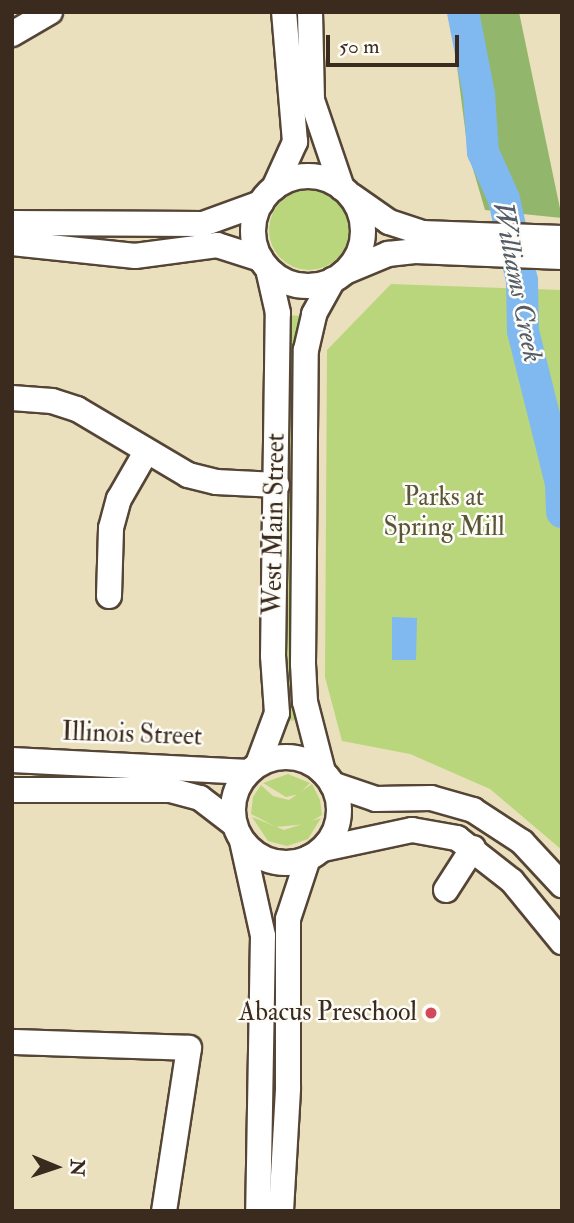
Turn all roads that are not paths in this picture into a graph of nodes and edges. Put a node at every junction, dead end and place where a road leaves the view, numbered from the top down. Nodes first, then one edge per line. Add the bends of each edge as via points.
1 (50, 12) edge
2 (284, 12) edge
3 (310, 12) edge
4 (12, 34) edge
5 (344, 190) junction
6 (268, 196) junction
7 (12, 223) edge
8 (12, 243) edge
9 (481, 245) junction
10 (558, 248) edge
11 (264, 264) junction
12 (339, 276) junction
13 (12, 398) edge
14 (146, 452) junction
15 (276, 485) junction
16 (109, 596) dead end
17 (12, 760) edge
18 (253, 768) junction
19 (328, 778) junction
20 (12, 790) edge
21 (238, 832) junction
22 (473, 848) junction
23 (316, 853) junction
24 (562, 885) edge
25 (446, 890) dead end
26 (562, 942) edge
27 (12, 1042) edge
28 (164, 1211) edge
29 (258, 1211) edge
30 (281, 1211) edge

1 - 4 street
2 - 6 street via 295,142
3 - 5 street via 309,69 315,117
5 - 6 street via 308,177
5 - 9 street via 403,229
5 - 12 street via 356,204 363,233 354,261
6 - 7 street via 203,224
6 - 11 street via 253,237
8 - 11 street via 135,256 217,244
9 - 10 street
9 - 12 street via 394,253
11 - 12 street via 284,281 304,286
11 - 15 street, West Main Street via 278,313
12 - 19 street, West Main Street via 314,314 306,350 303,664 305,702
13 - 14 street via 52,401 78,409
14 - 15 street via 188,475
14 - 16 street via 119,499 111,528
15 - 18 street, West Main Street via 273,673 277,713
17 - 18 street, Illinois Street
18 - 19 street via 292,757
18 - 21 street via 234,796
19 - 23 street via 338,817
19 - 24 street via 376,799 431,799 474,810 522,842
20 - 21 street, Illinois Street via 170,790 200,798
21 - 23 street via 276,862
21 - 29 street via 257,897 264,950
22 - 23 street via 440,832 412,830
22 - 25 street
22 - 26 street via 512,881
23 - 30 street via 289,907 288,1088
27 - 28 street via 189,1048

